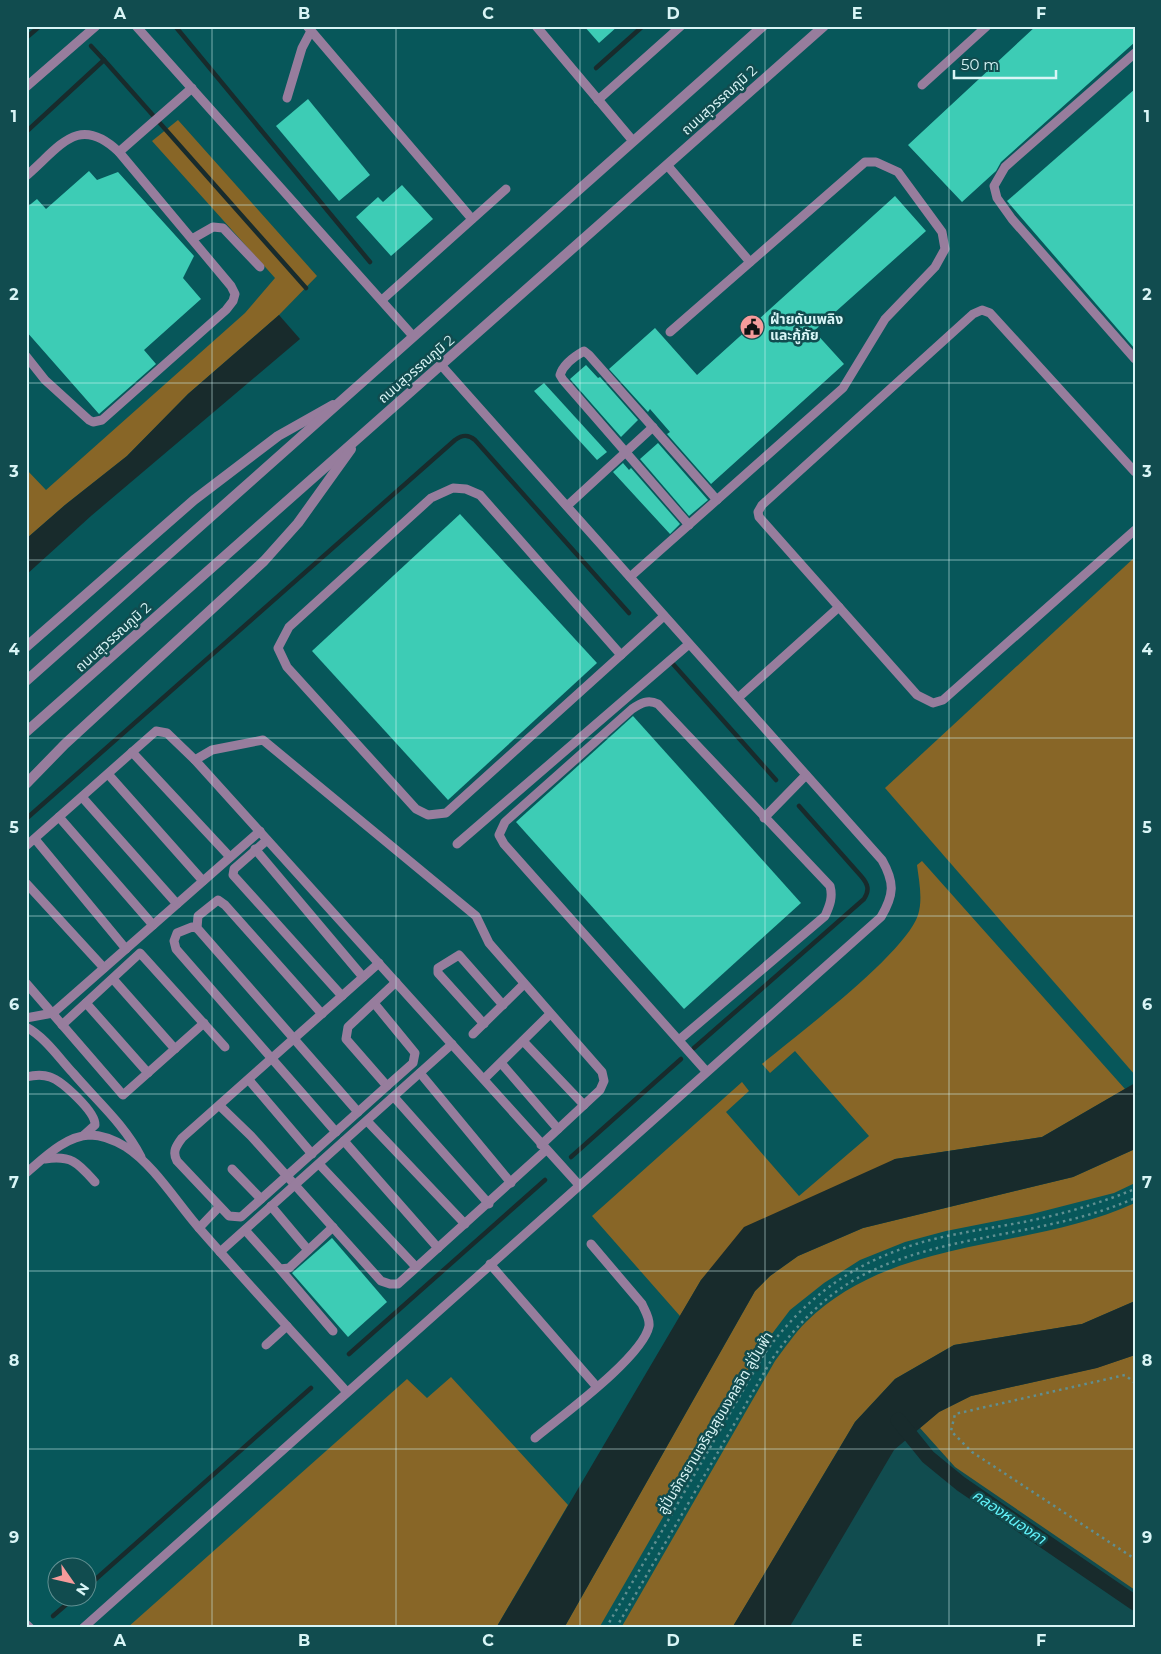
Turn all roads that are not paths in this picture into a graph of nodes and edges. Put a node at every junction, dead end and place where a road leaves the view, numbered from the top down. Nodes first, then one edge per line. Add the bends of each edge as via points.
1 (96, 26) edge
2 (136, 26) edge
3 (536, 26) edge
4 (682, 26) edge
5 (763, 26) edge
6 (824, 26) edge
7 (987, 26) edge
8 (309, 28) edge
9 (1135, 53) edge
10 (922, 85) dead end
11 (26, 87) edge
12 (192, 88) junction
13 (287, 98) dead end
14 (598, 100) junction
15 (633, 141) junction
16 (119, 152) junction
17 (667, 165) junction
18 (26, 176) edge
19 (506, 189) dead end
20 (472, 219) junction
21 (192, 239) junction
22 (750, 262) junction
23 (260, 267) dead end
24 (382, 300) junction
25 (670, 332) dead end
26 (412, 336) junction
27 (26, 356) edge
28 (1135, 359) edge
29 (441, 365) junction
30 (345, 400) junction
31 (653, 427) junction
32 (360, 436) junction
33 (626, 452) junction
34 (1135, 472) edge
35 (717, 500) junction
36 (567, 506) junction
37 (688, 525) junction
38 (1135, 530) edge
39 (630, 577) junction
40 (839, 608) junction
41 (664, 616) junction
42 (689, 644) junction
43 (26, 647) edge
44 (621, 655) junction
45 (26, 681) edge
46 (738, 698) junction
47 (26, 732) edge
48 (132, 752) junction
49 (195, 760) junction
50 (108, 774) junction
51 (806, 775) junction
52 (26, 784) edge
53 (82, 797) junction
54 (59, 817) junction
55 (764, 818) junction
56 (260, 831) junction
57 (35, 839) junction
58 (267, 840) junction
59 (457, 844) dead end
60 (26, 846) edge
61 (255, 849) junction
62 (230, 857) junction
63 (203, 881) junction
64 (26, 883) edge
65 (177, 904) junction
66 (153, 925) junction
67 (197, 928) junction
68 (126, 949) junction
69 (379, 963) junction
70 (104, 968) junction
71 (363, 977) junction
72 (113, 979) junction
73 (396, 982) junction
74 (26, 983) edge
75 (524, 984) junction
76 (342, 996) junction
77 (86, 1003) junction
78 (374, 1003) junction
79 (504, 1005) junction
80 (53, 1013) junction
81 (322, 1014) junction
82 (550, 1014) junction
83 (26, 1018) edge
84 (204, 1024) junction
85 (484, 1024) junction
86 (62, 1025) junction
87 (26, 1027) edge
88 (473, 1034) dead end
89 (295, 1039) junction
90 (679, 1040) junction
91 (522, 1041) junction
92 (452, 1044) junction
93 (225, 1047) dead end
94 (175, 1049) junction
95 (273, 1058) junction
96 (501, 1063) junction
97 (706, 1071) junction
98 (148, 1073) junction
99 (420, 1074) junction
100 (26, 1077) edge
101 (249, 1080) junction
102 (484, 1080) junction
103 (387, 1086) junction
104 (394, 1096) junction
105 (584, 1105) junction
106 (220, 1106) junction
107 (358, 1112) junction
108 (368, 1122) junction
109 (558, 1128) junction
110 (336, 1132) junction
111 (81, 1137) junction
112 (344, 1141) junction
113 (544, 1147) junction
114 (312, 1154) junction
115 (42, 1159) junction
116 (143, 1162) junction
117 (319, 1164) junction
118 (232, 1169) dead end
119 (26, 1173) edge
120 (287, 1176) junction
121 (95, 1182) dead end
122 (511, 1183) junction
123 (295, 1185) junction
124 (579, 1185) junction
125 (261, 1199) junction
126 (489, 1204) junction
127 (271, 1206) junction
128 (219, 1207) junction
129 (465, 1224) junction
130 (199, 1228) junction
131 (333, 1228) junction
132 (245, 1230) junction
133 (591, 1244) dead end
134 (438, 1248) junction
135 (308, 1250) junction
136 (220, 1252) junction
137 (490, 1264) junction
138 (416, 1267) junction
139 (280, 1269) junction
140 (287, 1326) junction
141 (333, 1331) dead end
142 (266, 1345) dead end
143 (596, 1387) junction
144 (346, 1391) junction
145 (535, 1438) dead end
146 (26, 1624) edge
147 (30, 1628) edge
148 (83, 1628) edge

1 - 11 lane
2 - 12 lane
3 - 14 lane
4 - 14 lane
5 - 15 street, ถนนสุวรรณภูมิ 2
6 - 17 street, ถนนสุวรรณภูมิ 2
7 - 10 lane
8 - 13 lane
8 - 20 lane
9 - 28 lane via 1005,167 994,186 997,198 1012,219
12 - 16 lane
12 - 24 lane
14 - 15 lane
15 - 26 street, ถนนสุวรรณภูมิ 2
16 - 18 lane via 108,141 93,134 71,137
16 - 21 lane
17 - 22 lane
17 - 29 street, ถนนสุวรรณภูมิ 2
19 - 20 lane
20 - 24 lane
21 - 23 lane via 213,227 223,228
21 - 27 lane via 231,286 235,294 233,301 102,420 89,420 45,380
22 - 25 lane
22 - 35 lane via 865,162 876,162 898,172 942,232 945,249 935,267 885,320 843,388
24 - 26 lane
26 - 30 street, ถนนสุวรรณภูมิ 2
29 - 32 street, ถนนสุวรรณภูมิ 2
29 - 36 lane
30 - 43 street via 304,420 270,442 194,500
30 - 45 street, ถนนสุวรรณภูมิ 2
31 - 33 lane
31 - 33 lane via 589,355 584,351 577,355 560,374
31 - 35 lane
32 - 47 street, ถนนสุวรรณภูมิ 2
32 - 52 street via 292,530 264,561 65,744
33 - 36 lane
33 - 37 lane
34 - 40 lane via 990,313 982,310 973,314 762,504 758,512 759,518
35 - 37 lane
36 - 39 lane
37 - 39 lane
38 - 40 lane via 943,700 933,703 917,695
39 - 41 lane
40 - 46 lane
41 - 42 lane
41 - 44 lane
42 - 46 lane
42 - 59 lane
44 - 44 lane via 446,813 428,815 416,809 286,667 278,648 288,627 431,498 453,488 480,494
46 - 51 lane
48 - 49 lane via 156,731 173,737
48 - 50 lane
48 - 62 lane
49 - 56 lane
49 - 75 lane via 212,750 263,740 476,916 489,944
50 - 53 lane
50 - 63 lane
51 - 55 lane
51 - 97 lane via 882,860 892,886 890,902 881,917
53 - 54 lane
53 - 65 lane
54 - 57 lane
54 - 66 lane
55 - 90 lane via 830,886 830,905 825,916
55 - 90 lane via 652,701 632,709 500,829 499,835 504,844
56 - 58 lane
56 - 62 lane
57 - 60 lane
57 - 68 lane
58 - 61 lane
58 - 69 lane
61 - 71 lane
61 - 76 lane via 234,869 233,875
62 - 63 lane
63 - 65 lane
64 - 70 lane
65 - 66 lane
66 - 68 lane
67 - 81 lane via 198,916 212,904 218,900 226,904
67 - 89 lane
67 - 95 lane via 177,933 176,949
68 - 70 lane
69 - 71 lane
69 - 73 lane
70 - 80 lane
71 - 76 lane
72 - 77 lane
72 - 84 lane via 140,954
72 - 94 lane
73 - 78 lane
73 - 92 lane
74 - 80 lane
75 - 79 lane
75 - 82 lane
76 - 81 lane
77 - 86 lane
77 - 98 lane
78 - 103 lane via 415,1053 413,1063
78 - 103 lane via 348,1027 346,1039
79 - 85 lane
79 - 85 lane via 459,955 438,968 438,973
80 - 83 lane
80 - 86 lane
81 - 89 lane
82 - 91 lane
82 - 105 lane via 602,1072 604,1082 600,1090
84 - 93 lane
84 - 94 lane
85 - 88 lane
86 - 98 lane via 123,1095
87 - 116 lane via 34,1031 124,1130
89 - 95 lane
89 - 107 lane
90 - 97 lane
91 - 96 lane
91 - 105 lane
92 - 99 lane
92 - 102 lane
94 - 98 lane
95 - 101 lane
95 - 110 lane
96 - 102 lane
96 - 109 lane
97 - 124 lane
99 - 104 lane
99 - 122 lane
100 - 111 lane via 41,1075 57,1080 92,1114 95,1125
101 - 106 lane
101 - 114 lane
102 - 113 lane
103 - 107 lane
104 - 108 lane
104 - 126 lane
105 - 109 lane
106 - 120 lane
106 - 128 lane via 182,1138 174,1155
107 - 110 lane
108 - 112 lane
108 - 129 lane
109 - 113 lane
110 - 114 lane
111 - 115 lane via 61,1145
111 - 116 lane via 104,1137 118,1143
112 - 117 lane
112 - 134 lane
113 - 122 lane
113 - 124 lane
114 - 120 lane
115 - 119 lane
115 - 121 lane via 56,1157 74,1161
116 - 130 lane
117 - 123 lane
117 - 138 lane
118 - 125 lane
120 - 123 lane
120 - 125 lane
122 - 126 lane
123 - 127 lane
123 - 131 lane
124 - 137 lane
125 - 128 lane via 236,1218
126 - 129 lane
127 - 132 lane
127 - 135 lane
128 - 130 lane
129 - 134 lane
130 - 136 lane
131 - 135 lane
131 - 138 lane via 382,1281 398,1284
132 - 136 lane
132 - 139 lane
133 - 143 lane via 642,1304 649,1325 639,1346
134 - 138 lane
135 - 139 lane via 288,1268
136 - 140 lane
137 - 143 lane
137 - 144 lane
139 - 141 lane
140 - 142 lane
140 - 144 lane
143 - 145 lane
144 - 148 lane
146 - 147 lane

